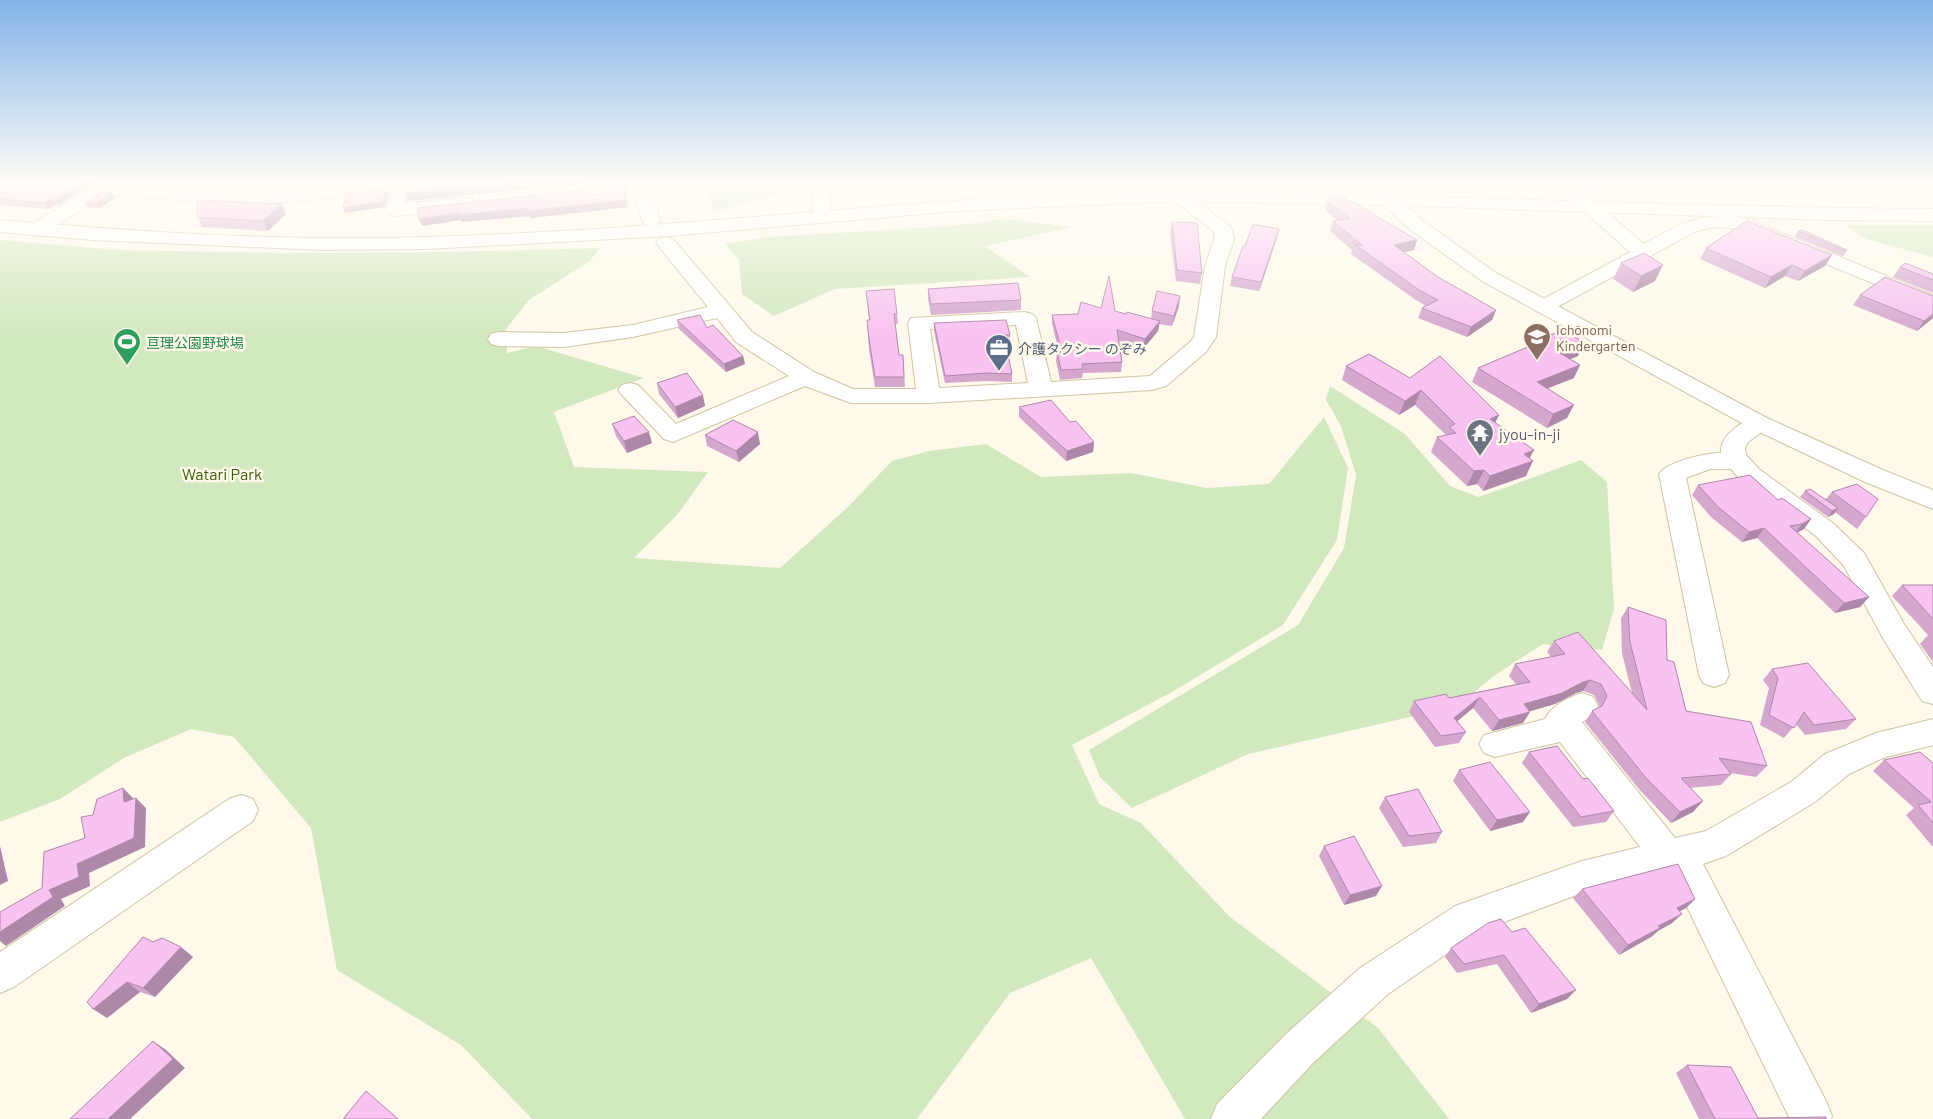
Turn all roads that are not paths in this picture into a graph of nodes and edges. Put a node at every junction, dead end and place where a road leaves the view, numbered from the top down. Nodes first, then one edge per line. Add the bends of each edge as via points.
1 (102, 233) edge
2 (609, 233) edge
3 (1223, 233) edge
4 (1428, 233) edge
5 (1619, 233) edge
6 (1679, 233) edge
7 (1766, 233) edge
8 (666, 243) dead end
9 (1642, 252) junction
10 (1933, 302) edge
11 (1543, 306) junction
12 (721, 311) junction
13 (499, 339) dead end
14 (806, 377) junction
15 (630, 390) dead end
16 (1041, 390) junction
17 (928, 396) junction
18 (1758, 423) junction
19 (1737, 462) junction
20 (1933, 500) edge
21 (1714, 675) dead end
22 (1933, 692) edge
23 (1933, 732) edge
24 (1495, 744) dead end
25 (241, 810) dead end
26 (1673, 855) junction
27 (0, 974) edge
28 (1811, 1116) edge
29 (1232, 1119) edge

1 - 2 main road via 321,244 427,243
3 - 16 main road via 1204,337 1198,347 1152,384
4 - 11 main road via 1489,277
5 - 9 main road
6 - 9 main road
7 - 10 main road
8 - 12 main road
9 - 11 main road
11 - 18 main road
12 - 13 main road via 633,331 564,340
12 - 14 main road via 744,337
14 - 15 main road via 673,434
14 - 17 main road via 852,396
16 - 17 main road
16 - 17 main road via 1026,318 919,323
18 - 19 main road via 1738,438 1733,448
18 - 20 main road
19 - 21 main road via 1708,460 1672,474
19 - 22 main road via 1825,530 1854,560 1894,632
23 - 26 main road via 1876,746 1837,764 1803,792 1714,845
24 - 26 main road via 1574,716
25 - 27 main road
26 - 28 main road
26 - 29 main road via 1582,877 1468,918 1374,981 1300,1048

